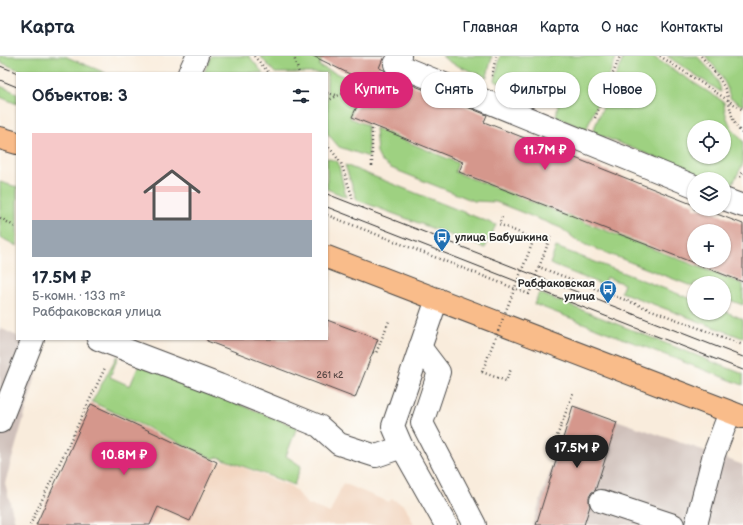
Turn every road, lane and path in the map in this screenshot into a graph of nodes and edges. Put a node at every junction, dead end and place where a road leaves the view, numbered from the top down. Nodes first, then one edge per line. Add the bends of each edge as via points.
1 (196, 56) edge
2 (254, 56) edge
3 (295, 56) edge
4 (620, 56) edge
5 (660, 56) edge
6 (701, 56) edge
7 (397, 60) edge
8 (189, 72) edge
9 (268, 72) edge
10 (299, 72) edge
11 (328, 93) edge
12 (337, 96) junction
13 (328, 100) edge
14 (728, 100) junction
15 (743, 110) edge
16 (372, 125) dead end
17 (743, 134) edge
18 (0, 138) edge
19 (585, 142) junction
20 (16, 143) edge
21 (328, 145) edge
22 (372, 166) dead end
23 (687, 183) edge
24 (353, 199) dead end
25 (731, 202) edge
26 (743, 206) edge
27 (328, 215) edge
28 (502, 217) dead end
29 (0, 218) edge
30 (16, 227) edge
31 (551, 236) dead end
32 (328, 257) edge
33 (539, 267) junction
34 (437, 299) junction
35 (389, 321) dead end
36 (33, 340) edge
37 (107, 342) edge
38 (743, 345) edge
39 (420, 347) junction
40 (373, 352) dead end
41 (511, 369) dead end
42 (573, 393) dead end
43 (736, 414) edge
44 (0, 422) edge
45 (553, 442) dead end
46 (402, 447) junction
47 (601, 501) dead end
48 (30, 525) edge
49 (446, 525) edge
50 (475, 525) edge
51 (673, 525) edge
52 (696, 525) edge

1 - 8 street
2 - 9 path
3 - 10 path
4 - 19 path
5 - 14 path
6 - 14 path via 716,73
7 - 12 path via 381,66 363,86
7 - 19 street
11 - 12 path
12 - 13 path
14 - 15 path
14 - 17 path via 733,120
16 - 22 path
18 - 20 main road
19 - 23 street
21 - 24 path via 341,163
25 - 26 street
27 - 33 path via 529,294
28 - 41 path, bridge via 498,224 534,239 482,372 506,382
29 - 30 path
31 - 33 path
32 - 34 main road
33 - 38 path
34 - 39 street
34 - 43 main road
35 - 40 path via 376,353
36 - 44 street
37 - 46 street via 319,426 339,444 376,456
37 - 48 path
39 - 46 street via 393,426
39 - 50 street via 439,372 422,424
42 - 45 path
43 - 52 street via 714,454
46 - 49 street
47 - 51 street

